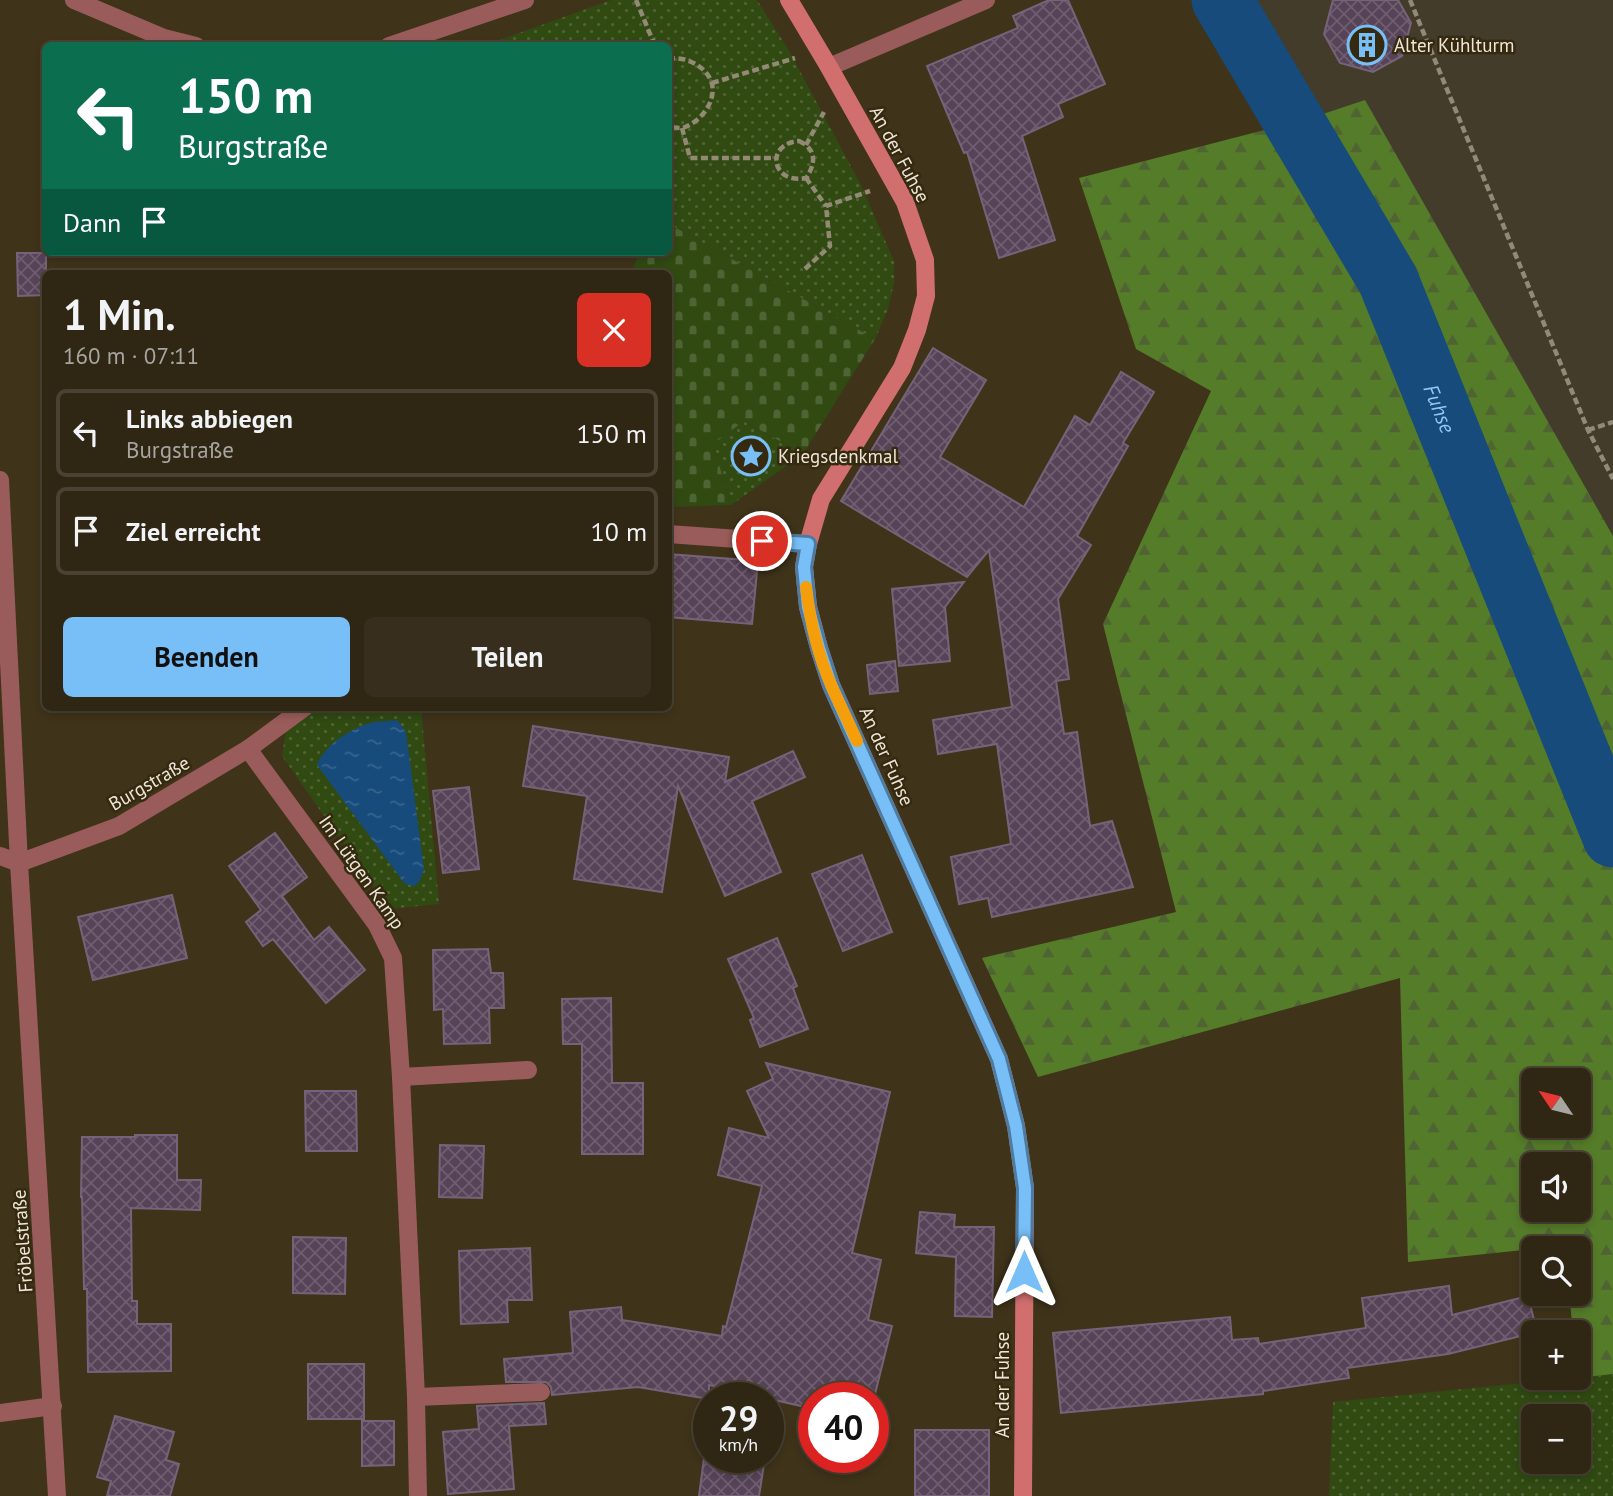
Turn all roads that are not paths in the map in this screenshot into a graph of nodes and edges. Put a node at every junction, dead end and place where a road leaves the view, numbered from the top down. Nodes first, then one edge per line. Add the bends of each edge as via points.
1 (74, 0) edge
2 (525, 0) edge
3 (789, 0) edge
4 (986, 0) edge
5 (180, 42) edge
6 (401, 42) edge
7 (829, 66) junction
8 (0, 480) edge
9 (672, 534) edge
10 (808, 544) junction
11 (299, 711) edge
12 (248, 748) junction
13 (0, 856) edge
14 (19, 863) junction
15 (528, 1070) dead end
16 (401, 1077) junction
17 (541, 1392) dead end
18 (416, 1397) junction
19 (53, 1406) junction
20 (0, 1413) edge
21 (57, 1496) edge
22 (418, 1496) edge
23 (1023, 1496) edge

1 - 5 street
2 - 6 street
3 - 7 street, An der Fuhse
4 - 7 street
7 - 10 street, An der Fuhse via 905,202 925,260 926,296 902,368 821,499
8 - 14 street, Fröbelstraße
9 - 10 street
10 - 23 street, An der Fuhse via 804,567 808,607 831,685 999,1059 1016,1126 1025,1188
11 - 12 street, Burgstraße
12 - 14 street, Burgstraße via 119,826
12 - 16 street, Im Lütgen Kamp via 377,926 393,958
13 - 14 street
14 - 19 street, Fröbelstraße
15 - 16 street
16 - 18 street, Im Lütgen Kamp
17 - 18 street
18 - 22 street, Im Lütgen Kamp
19 - 20 street
19 - 21 street, Fröbelstraße

